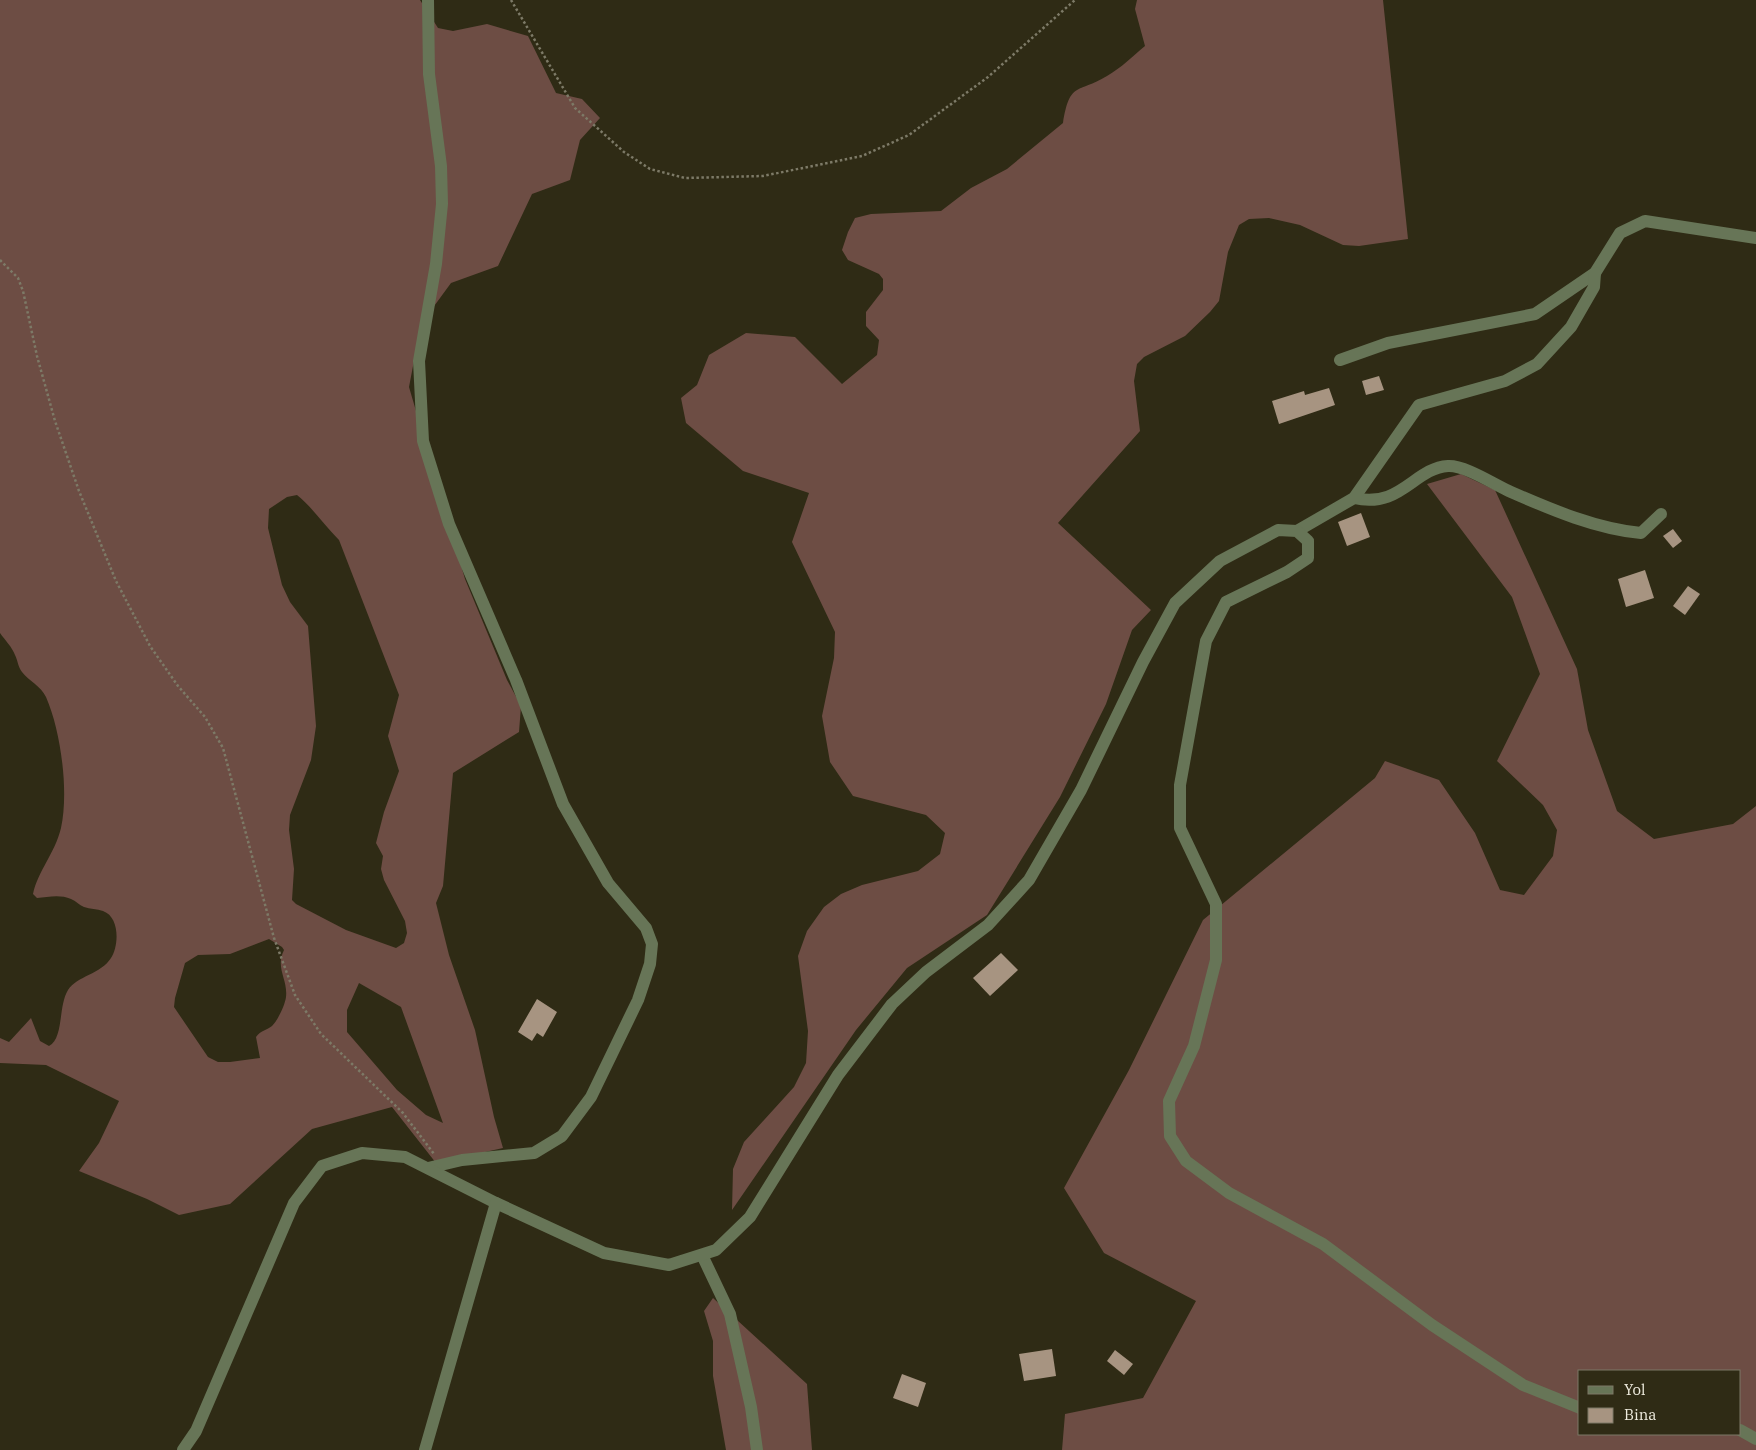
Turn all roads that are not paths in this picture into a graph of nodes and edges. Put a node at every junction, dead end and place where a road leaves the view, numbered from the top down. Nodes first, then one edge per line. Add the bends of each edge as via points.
1 (428, 0) edge
2 (1756, 238) edge
3 (1595, 273) junction
4 (1340, 360) dead end
5 (1354, 498) junction
6 (1661, 514) dead end
7 (1297, 531) junction
8 (428, 1168) junction
9 (496, 1203) junction
10 (702, 1254) junction
11 (1578, 1407) edge
12 (1741, 1431) edge
13 (1756, 1439) edge
14 (183, 1450) edge
15 (425, 1450) edge
16 (757, 1450) edge

1 - 8 street via 428,74 441,166 442,204 436,264 419,361 423,441 449,524 516,680 563,804 608,883 646,928 652,944 650,964 634,1009 592,1097 562,1136 534,1153 462,1160
2 - 3 street via 1645,221 1620,233
3 - 4 street via 1535,314 1388,343
3 - 5 street via 1594,287 1571,327 1537,364 1505,381 1419,405
5 - 6 street via 1369,502 1399,493 1430,472 1448,466 1614,530 1641,533
5 - 7 street
7 - 10 street via 1278,530 1220,561 1175,603 1081,790 1029,880 988,924 926,972 892,1004 838,1076 750,1217 716,1250
7 - 11 street via 1308,541 1308,558 1226,602 1206,641 1180,786 1180,828 1216,904 1216,960 1194,1046 1170,1101 1170,1136 1186,1161 1229,1193 1323,1244 1432,1325 1523,1385
8 - 9 street
8 - 14 street via 405,1157 362,1153 322,1166 294,1203 196,1431
9 - 10 street via 604,1252 669,1265
9 - 15 street
10 - 16 street via 730,1314
12 - 13 street

